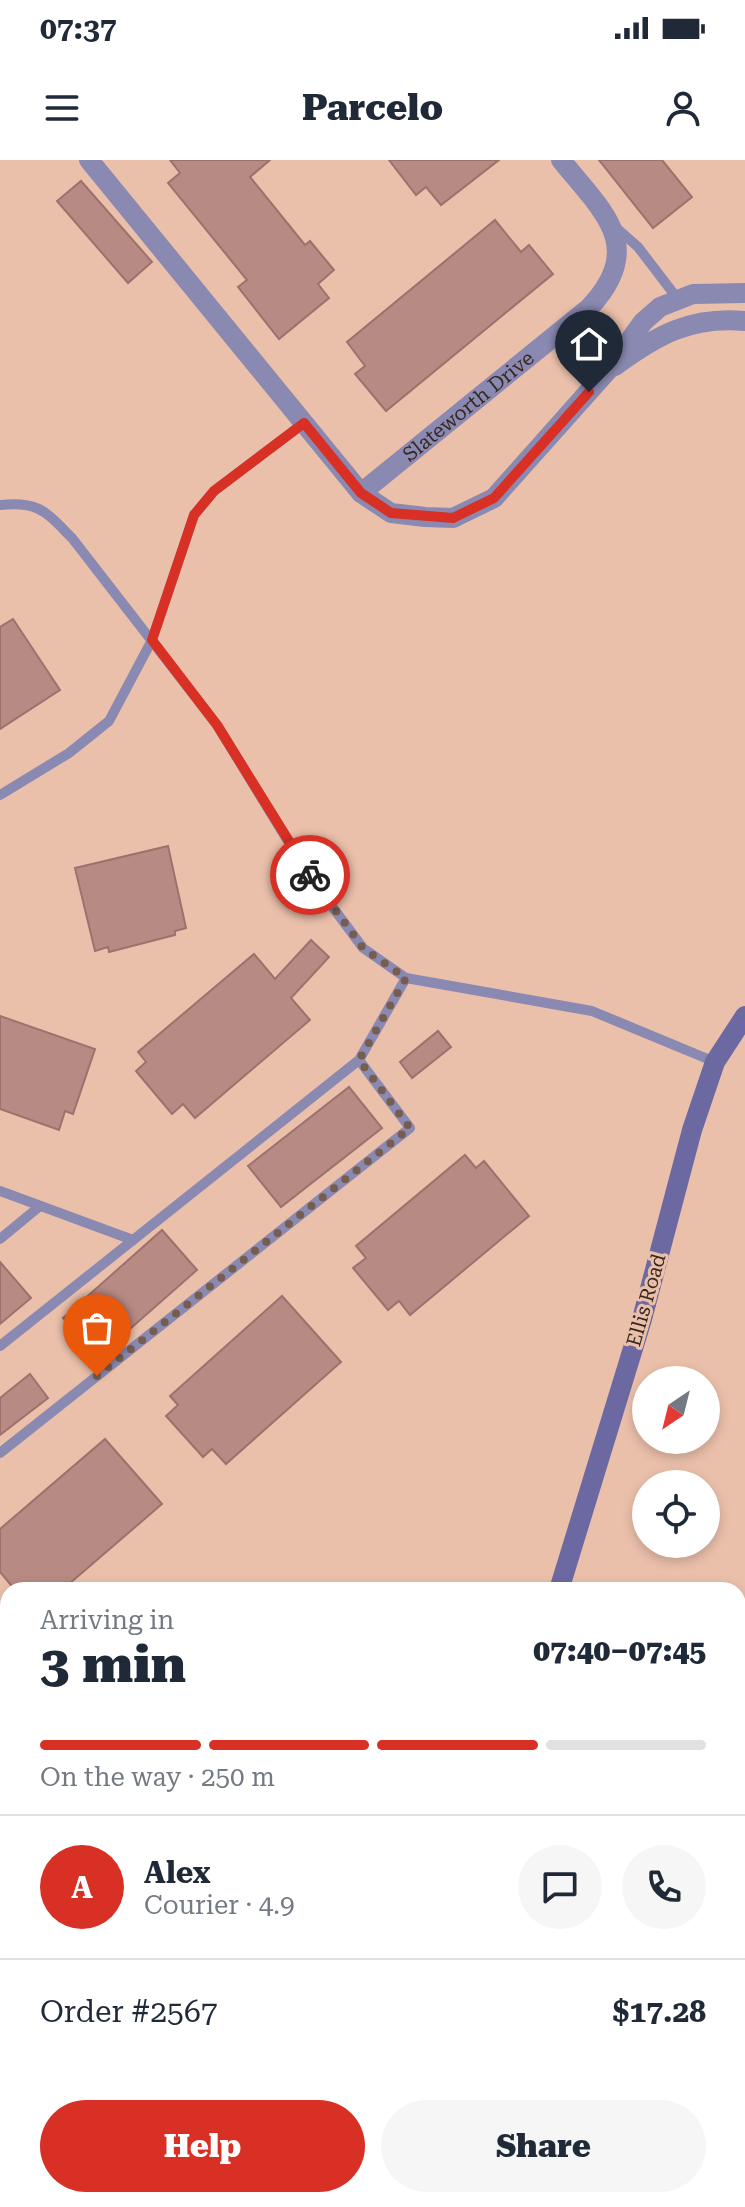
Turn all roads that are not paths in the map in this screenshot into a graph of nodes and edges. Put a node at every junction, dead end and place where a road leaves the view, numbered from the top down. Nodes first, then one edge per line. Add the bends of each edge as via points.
1 (89, 160) edge
2 (561, 160) edge
3 (613, 224) junction
4 (745, 293) edge
5 (677, 298) junction
6 (745, 321) edge
7 (608, 370) junction
8 (304, 423) junction
9 (361, 493) junction
10 (0, 505) edge
11 (152, 640) junction
12 (0, 795) edge
13 (406, 978) junction
14 (745, 1016) edge
15 (359, 1060) junction
16 (715, 1062) junction
17 (0, 1191) edge
18 (40, 1206) junction
19 (0, 1239) edge
20 (133, 1240) junction
21 (0, 1346) edge
22 (0, 1453) edge
23 (561, 1582) edge

1 - 8 street
2 - 3 street
3 - 5 lane
3 - 9 street, Slateworth Drive via 617,262 601,295
4 - 5 street via 714,291
5 - 7 street via 643,322
6 - 7 street via 680,326
7 - 9 street via 494,498 453,518 425,517 391,513
8 - 9 street
8 - 11 lane via 214,491 194,515
10 - 11 lane via 26,503 49,515
11 - 12 lane via 109,721 69,753
11 - 13 lane via 217,725 345,925 363,948
13 - 15 lane
13 - 16 lane via 592,1011
14 - 16 main road, Ellis Road
15 - 20 lane
15 - 22 lane via 410,1128
16 - 23 main road, Ellis Road
17 - 18 lane
18 - 19 lane
18 - 20 lane
20 - 21 lane

